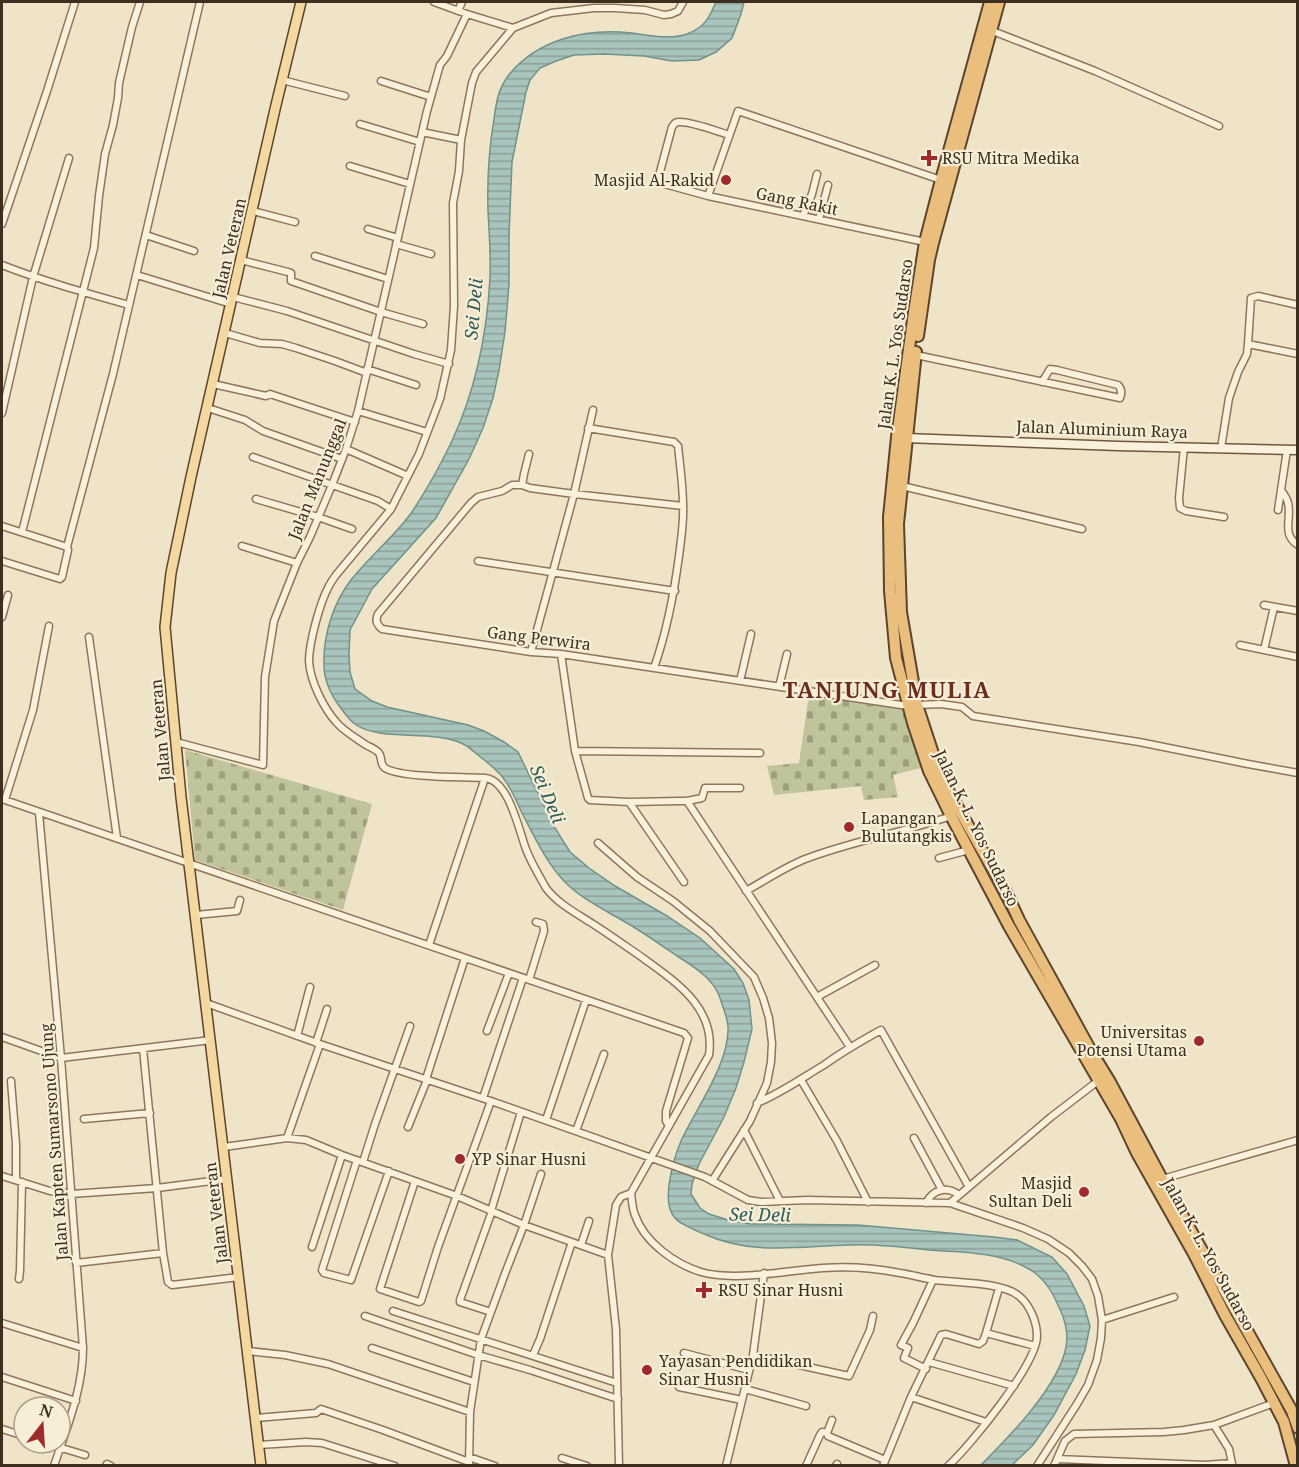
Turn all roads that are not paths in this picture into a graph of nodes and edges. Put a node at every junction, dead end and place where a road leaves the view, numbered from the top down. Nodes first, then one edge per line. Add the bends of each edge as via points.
1 (75, 2) edge
2 (140, 2) edge
3 (200, 2) edge
4 (301, 2) edge
5 (434, 2) edge
6 (462, 2) edge
7 (683, 2) edge
8 (990, 2) edge
9 (999, 2) edge
10 (443, 3) edge
11 (458, 11) junction
12 (467, 14) junction
13 (513, 28) junction
14 (986, 28) junction
15 (282, 80) junction
16 (381, 81) dead end
17 (345, 96) dead end
18 (432, 97) junction
19 (360, 124) dead end
20 (1219, 126) dead end
21 (422, 132) junction
22 (729, 135) junction
23 (461, 140) junction
24 (420, 142) junction
25 (69, 158) dead end
26 (350, 166) dead end
27 (817, 174) dead end
28 (945, 174) junction
29 (410, 184) junction
30 (828, 185) dead end
31 (708, 196) junction
32 (253, 211) junction
33 (802, 216) junction
34 (819, 219) junction
35 (296, 222) dead end
36 (2, 224) edge
37 (368, 229) dead end
38 (146, 235) junction
39 (397, 241) junction
40 (925, 242) junction
41 (194, 251) dead end
42 (431, 254) dead end
43 (315, 256) dead end
44 (241, 260) junction
45 (2, 265) edge
46 (137, 275) junction
47 (33, 277) junction
48 (388, 279) junction
49 (83, 293) junction
50 (232, 300) junction
51 (129, 305) junction
52 (1298, 305) edge
53 (381, 312) junction
54 (423, 324) dead end
55 (225, 333) junction
56 (375, 341) junction
57 (1248, 344) junction
58 (1298, 354) edge
59 (916, 355) junction
60 (448, 364) junction
61 (367, 371) junction
62 (1042, 382) junction
63 (213, 384) junction
64 (416, 385) dead end
65 (208, 408) junction
66 (593, 410) dead end
67 (358, 411) junction
68 (2, 413) edge
69 (355, 422) junction
70 (588, 428) junction
71 (427, 432) junction
72 (902, 437) junction
73 (1184, 447) junction
74 (1221, 448) junction
75 (346, 449) junction
76 (1287, 450) junction
77 (1298, 450) edge
78 (529, 454) dead end
79 (254, 457) dead end
80 (342, 459) junction
81 (408, 476) junction
82 (332, 485) junction
83 (522, 485) junction
84 (901, 486) junction
85 (1281, 490) junction
86 (574, 494) junction
87 (256, 499) dead end
88 (683, 506) junction
89 (391, 509) junction
90 (1278, 510) dead end
91 (318, 517) junction
92 (1224, 517) dead end
93 (2, 526) edge
94 (1082, 528) dead end
95 (352, 530) dead end
96 (22, 532) junction
97 (1298, 545) edge
98 (67, 546) junction
99 (242, 546) dead end
100 (2, 561) edge
101 (478, 561) dead end
102 (297, 563) junction
103 (553, 573) junction
104 (675, 591) junction
105 (8, 595) dead end
106 (1264, 605) dead end
107 (1274, 607) junction
108 (1298, 611) edge
109 (2, 617) edge
110 (49, 626) dead end
111 (751, 634) dead end
112 (89, 637) dead end
113 (1240, 645) dead end
114 (1264, 650) junction
115 (531, 652) junction
116 (561, 654) junction
117 (787, 654) dead end
118 (1298, 657) edge
119 (654, 668) junction
120 (740, 681) junction
121 (778, 687) junction
122 (912, 706) junction
123 (176, 742) junction
124 (575, 751) junction
125 (760, 753) dead end
126 (1298, 773) edge
127 (485, 778) junction
128 (740, 788) dead end
129 (3, 800) edge
130 (687, 801) junction
131 (629, 802) junction
132 (39, 813) junction
133 (951, 816) junction
134 (117, 838) junction
135 (598, 843) dead end
136 (969, 850) junction
137 (939, 858) dead end
138 (189, 863) junction
139 (684, 882) dead end
140 (746, 891) junction
141 (240, 900) dead end
142 (196, 915) junction
143 (536, 922) dead end
144 (429, 945) junction
145 (465, 958) junction
146 (875, 965) dead end
147 (509, 973) junction
148 (526, 979) junction
149 (310, 987) dead end
150 (817, 997) junction
151 (586, 1000) junction
152 (206, 1003) junction
153 (327, 1009) dead end
154 (410, 1026) dead end
155 (487, 1031) dead end
156 (297, 1036) junction
157 (2, 1037) edge
158 (211, 1040) junction
159 (318, 1043) junction
160 (850, 1047) junction
161 (143, 1049) junction
162 (604, 1054) dead end
163 (61, 1058) junction
164 (394, 1069) junction
165 (426, 1080) junction
166 (801, 1080) junction
167 (11, 1081) dead end
168 (1098, 1081) junction
169 (483, 1098) junction
170 (490, 1101) junction
171 (758, 1102) junction
172 (520, 1112) junction
173 (150, 1113) junction
174 (84, 1119) dead end
175 (546, 1120) junction
176 (669, 1126) junction
177 (408, 1127) dead end
178 (744, 1130) junction
179 (576, 1131) junction
180 (287, 1138) junction
181 (914, 1138) dead end
182 (1298, 1140) edge
183 (224, 1147) junction
184 (342, 1155) junction
185 (650, 1159) junction
186 (360, 1161) junction
187 (389, 1171) junction
188 (541, 1174) dead end
189 (2, 1176) edge
190 (227, 1179) junction
191 (712, 1180) junction
192 (19, 1181) junction
193 (415, 1181) junction
194 (1157, 1181) junction
195 (969, 1187) junction
196 (157, 1188) junction
197 (942, 1190) junction
198 (631, 1192) junction
199 (71, 1194) junction
200 (959, 1195) junction
201 (457, 1196) junction
202 (780, 1201) junction
203 (868, 1202) junction
204 (926, 1203) junction
205 (950, 1203) junction
206 (491, 1211) junction
207 (589, 1221) dead end
208 (524, 1225) junction
209 (572, 1242) junction
210 (581, 1245) junction
211 (312, 1247) dead end
212 (164, 1253) junction
213 (608, 1255) junction
214 (76, 1263) junction
215 (764, 1273) junction
216 (239, 1277) junction
217 (19, 1279) dead end
218 (933, 1280) junction
219 (999, 1288) junction
220 (1174, 1297) dead end
221 (393, 1311) dead end
222 (491, 1312) junction
223 (365, 1316) dead end
224 (873, 1316) dead end
225 (1102, 1320) junction
226 (2, 1323) edge
227 (986, 1333) junction
228 (482, 1339) junction
229 (1035, 1346) junction
230 (83, 1348) junction
231 (372, 1348) dead end
232 (248, 1351) junction
233 (684, 1353) dead end
234 (478, 1355) junction
235 (532, 1355) junction
236 (753, 1355) junction
237 (927, 1365) junction
238 (749, 1370) junction
239 (2, 1377) edge
240 (474, 1382) junction
241 (617, 1383) junction
242 (1014, 1386) junction
243 (679, 1387) dead end
244 (745, 1389) junction
245 (911, 1397) junction
246 (618, 1399) junction
247 (742, 1400) junction
248 (76, 1401) junction
249 (1274, 1403) junction
250 (806, 1406) dead end
251 (470, 1412) junction
252 (72, 1413) edge
253 (256, 1418) junction
254 (832, 1420) dead end
255 (986, 1422) junction
256 (1214, 1425) junction
257 (1298, 1428) edge
258 (827, 1433) junction
259 (259, 1445) junction
260 (72, 1451) edge
261 (85, 1455) dead end
262 (562, 1458) dead end
263 (469, 1461) edge
264 (1056, 1462) edge
265 (884, 1463) edge
266 (1232, 1464) edge
267 (106, 1466) edge
268 (111, 1466) edge
269 (261, 1466) edge
270 (395, 1466) edge
271 (495, 1466) edge
272 (587, 1466) edge
273 (619, 1466) edge
274 (726, 1466) edge
275 (806, 1466) edge
276 (948, 1466) edge
277 (1037, 1466) edge
278 (1296, 1466) edge

1 - 36 street
2 - 49 street via 105,154 94,248
3 - 38 street
4 - 15 main road, Jalan Veteran
5 - 10 street
6 - 11 street
7 - 13 street via 671,14 594,8 551,13
8 - 14 highway, Jalan K. L. Yos Sudarso
9 - 14 highway, Jalan K. L. Yos Sudarso
10 - 11 street
11 - 12 street
12 - 13 street
12 - 18 street, Jalan Manunggal via 440,65
13 - 23 street via 476,72
14 - 20 street
14 - 28 highway, Jalan K. L. Yos Sudarso
15 - 17 street
15 - 32 main road, Jalan Veteran
16 - 18 street
18 - 21 street, Jalan Manunggal
19 - 24 street
21 - 23 street
21 - 24 street, Jalan Manunggal
22 - 28 street via 738,111
22 - 31 street
22 - 31 street, Gang Rakit via 680,122 672,127 660,182
23 - 60 street via 453,203 454,306
24 - 29 street, Jalan Manunggal
25 - 47 street
26 - 29 street
27 - 33 street
28 - 40 highway, Jalan K. L. Yos Sudarso
28 - 59 highway, Jalan K. L. Yos Sudarso
29 - 39 street, Jalan Manunggal
30 - 34 street
31 - 33 street, Gang Rakit
32 - 35 street
32 - 44 main road, Jalan Veteran
33 - 34 street, Gang Rakit
34 - 40 street, Gang Rakit
37 - 39 street
38 - 41 street
38 - 46 street
39 - 42 street
39 - 48 street, Jalan Manunggal
40 - 72 highway, Jalan K. L. Yos Sudarso
43 - 48 street
44 - 50 main road, Jalan Veteran
44 - 53 street via 291,273 291,281
45 - 47 street
46 - 50 street
46 - 51 street
47 - 49 street
47 - 68 street
48 - 53 street, Jalan Manunggal
49 - 51 street
49 - 96 street
50 - 55 main road, Jalan Veteran
50 - 56 street via 288,311
51 - 98 street
52 - 57 street via 1258,296 1251,298
53 - 54 street
53 - 56 street, Jalan Manunggal
55 - 61 street via 289,346
55 - 63 main road, Jalan Veteran
56 - 60 street
56 - 61 street, Jalan Manunggal
57 - 58 street
57 - 74 street via 1229,398
59 - 62 street
59 - 72 highway, Jalan K. L. Yos Sudarso
60 - 71 street
61 - 64 street
61 - 67 street, Jalan Manunggal
62 - 62 street via 1120,398 1122,394 1118,385 1057,370 1050,369
63 - 65 main road, Jalan Veteran
63 - 69 street via 270,394
65 - 80 street
65 - 123 main road, Jalan Veteran via 173,562 165,627
66 - 70 street
67 - 69 street, Jalan Manunggal
67 - 71 street
69 - 75 street, Jalan Manunggal
70 - 86 street
70 - 88 street via 676,443
71 - 81 street
72 - 73 main road, Jalan Aluminium Raya
72 - 84 highway, Jalan K. L. Yos Sudarso
72 - 122 highway, Jalan K. L. Yos Sudarso via 890,517 890,591 897,658
73 - 74 main road, Jalan Aluminium Raya
73 - 92 street via 1180,508
74 - 76 main road, Jalan Aluminium Raya
75 - 80 street, Jalan Manunggal
75 - 81 street
76 - 77 main road, Jalan Aluminium Raya
76 - 85 street
78 - 83 street
79 - 82 street
80 - 82 street, Jalan Manunggal
81 - 89 street
82 - 89 street
82 - 91 street, Jalan Manunggal
83 - 86 street
83 - 115 street, Gang Perwira via 478,497 378,614 376,622 382,629
84 - 94 street
84 - 122 highway, Jalan K. L. Yos Sudarso via 897,538 900,612
85 - 90 street
85 - 97 street via 1289,505 1289,537
86 - 88 street
86 - 103 street
87 - 91 street
88 - 104 street
89 - 127 street via 328,586 310,653 312,678 338,724 378,751 385,768 420,775
91 - 95 street
91 - 102 street, Jalan Manunggal
93 - 96 street
96 - 98 street
98 - 100 street via 61,579
99 - 102 street
101 - 103 street
102 - 123 street, Jalan Manunggal via 274,621 269,648 263,765
103 - 104 street
103 - 115 street
104 - 119 street
105 - 109 street
106 - 107 street
107 - 108 street
107 - 114 street
110 - 129 street via 33,711
111 - 120 street
112 - 134 street
113 - 114 street
114 - 118 street
115 - 116 street, Gang Perwira
116 - 119 street, Gang Perwira
116 - 124 street
117 - 121 street
119 - 120 street, Gang Perwira
120 - 121 street, Gang Perwira
121 - 122 street, Gang Perwira
122 - 126 street, Gang Perwira via 962,707 973,716 1139,742
122 - 133 highway, Jalan K. L. Yos Sudarso via 929,771
122 - 194 highway, Jalan K. L. Yos Sudarso via 941,778 1110,1082
123 - 138 main road, Jalan Veteran
124 - 125 street
124 - 131 street via 590,800
127 - 144 street
127 - 176 street via 495,781 510,803 526,850 550,893 681,986 706,1021 709,1056
128 - 130 street via 705,788 702,798
129 - 132 street
130 - 131 street
130 - 140 street
131 - 139 street
132 - 134 street
132 - 163 street, Jalan Kapten Sumarsono Ujung
133 - 136 highway, Jalan K. L. Yos Sudarso
133 - 140 street via 808,858
134 - 138 street
135 - 171 street via 710,931 759,985 772,1043 767,1083
136 - 137 street
136 - 168 highway, Jalan K. L. Yos Sudarso
138 - 142 main road, Jalan Veteran
138 - 144 street
140 - 150 street
141 - 142 street via 237,911
142 - 152 main road, Jalan Veteran
143 - 148 street via 543,924 543,931
144 - 145 street
145 - 147 street
145 - 165 street
146 - 150 street
147 - 148 street
147 - 155 street
148 - 151 street
148 - 169 street
149 - 156 street
150 - 160 street
151 - 175 street
151 - 176 street via 688,1036 666,1111
152 - 156 street
152 - 158 main road, Jalan Veteran
153 - 159 street
154 - 164 street
156 - 159 street
157 - 163 street
158 - 161 street
158 - 183 main road, Jalan Veteran
159 - 164 street
159 - 180 street
160 - 166 street
160 - 195 street via 881,1030
161 - 163 street
161 - 173 street
162 - 179 street
163 - 199 street, Jalan Kapten Sumarsono Ujung
164 - 165 street
164 - 186 street
165 - 169 street
165 - 177 street
166 - 171 street
166 - 203 street
167 - 192 street
168 - 194 highway, Jalan K. L. Yos Sudarso
168 - 195 street
169 - 170 street
170 - 172 street
170 - 201 street
171 - 178 street
172 - 175 street
172 - 206 street
173 - 174 street
173 - 196 street
175 - 179 street
176 - 185 street
178 - 191 street
178 - 202 street
179 - 185 street
180 - 183 street
180 - 184 street via 306,1140
181 - 197 street
182 - 194 street
183 - 190 main road, Jalan Veteran
184 - 186 street
184 - 211 street
185 - 191 street
185 - 198 street
186 - 187 street
186 - 187 street via 324,1273 351,1280
187 - 193 street
188 - 208 street
189 - 192 street
190 - 196 street
190 - 216 main road, Jalan Veteran
191 - 202 street via 748,1200
192 - 199 street
192 - 217 street
193 - 201 street
193 - 201 street via 381,1290 421,1301
194 - 249 highway, Jalan K. L. Yos Sudarso
194 - 257 highway, Jalan K. L. Yos Sudarso via 1292,1410
195 - 200 street
196 - 199 street
196 - 212 street
197 - 200 street
197 - 204 street via 933,1193
198 - 213 street via 616,1205
198 - 215 street via 634,1214 641,1227 663,1251 683,1265 712,1275
199 - 214 street, Jalan Kapten Sumarsono Ujung
200 - 205 street
201 - 206 street
202 - 203 street
203 - 204 street
204 - 205 street
205 - 225 street via 1023,1228 1069,1252 1092,1279
206 - 208 street
206 - 222 street via 460,1300
207 - 210 street
208 - 209 street
208 - 222 street
209 - 210 street
209 - 235 street
210 - 213 street
212 - 214 street
212 - 216 street via 170,1285
213 - 241 street
214 - 230 street, Jalan Kapten Sumarsono Ujung
215 - 218 street via 860,1267
215 - 236 street
216 - 232 main road, Jalan Veteran
218 - 219 street
218 - 237 street via 901,1345 908,1348 904,1358
219 - 227 street
219 - 229 street via 1019,1296 1029,1307 1035,1321
220 - 225 street
221 - 228 street
222 - 228 street
223 - 234 street
224 - 236 street via 849,1376
225 - 277 street via 1097,1360 1090,1379
226 - 230 street
227 - 229 street
227 - 237 street via 979,1344 941,1335
228 - 234 street
228 - 235 street
229 - 242 street
230 - 248 street, Jalan Kapten Sumarsono Ujung
231 - 240 street
232 - 251 street via 328,1364
232 - 253 main road, Jalan Veteran
233 - 238 street
234 - 240 street
234 - 246 street
235 - 241 street
236 - 238 street
237 - 242 street
237 - 245 street
238 - 244 street
239 - 248 street
240 - 251 street
241 - 246 street
242 - 255 street
243 - 247 street
244 - 247 street
244 - 250 street
245 - 255 street
245 - 265 street
246 - 273 street
247 - 274 street
248 - 252 street, Jalan Kapten Sumarsono Ujung
249 - 256 street
249 - 278 highway, Jalan K. L. Yos Sudarso via 1284,1422
251 - 263 street
253 - 259 main road, Jalan Veteran
253 - 263 street via 322,1410
254 - 258 street
255 - 276 street
256 - 264 street via 1164,1432 1074,1434 1065,1441
256 - 266 street via 1229,1449
258 - 265 street
258 - 275 street via 820,1435
259 - 269 main road, Jalan Veteran
259 - 270 street via 322,1443
260 - 261 street
262 - 272 street
263 - 271 street
264 - 266 street
267 - 268 street

